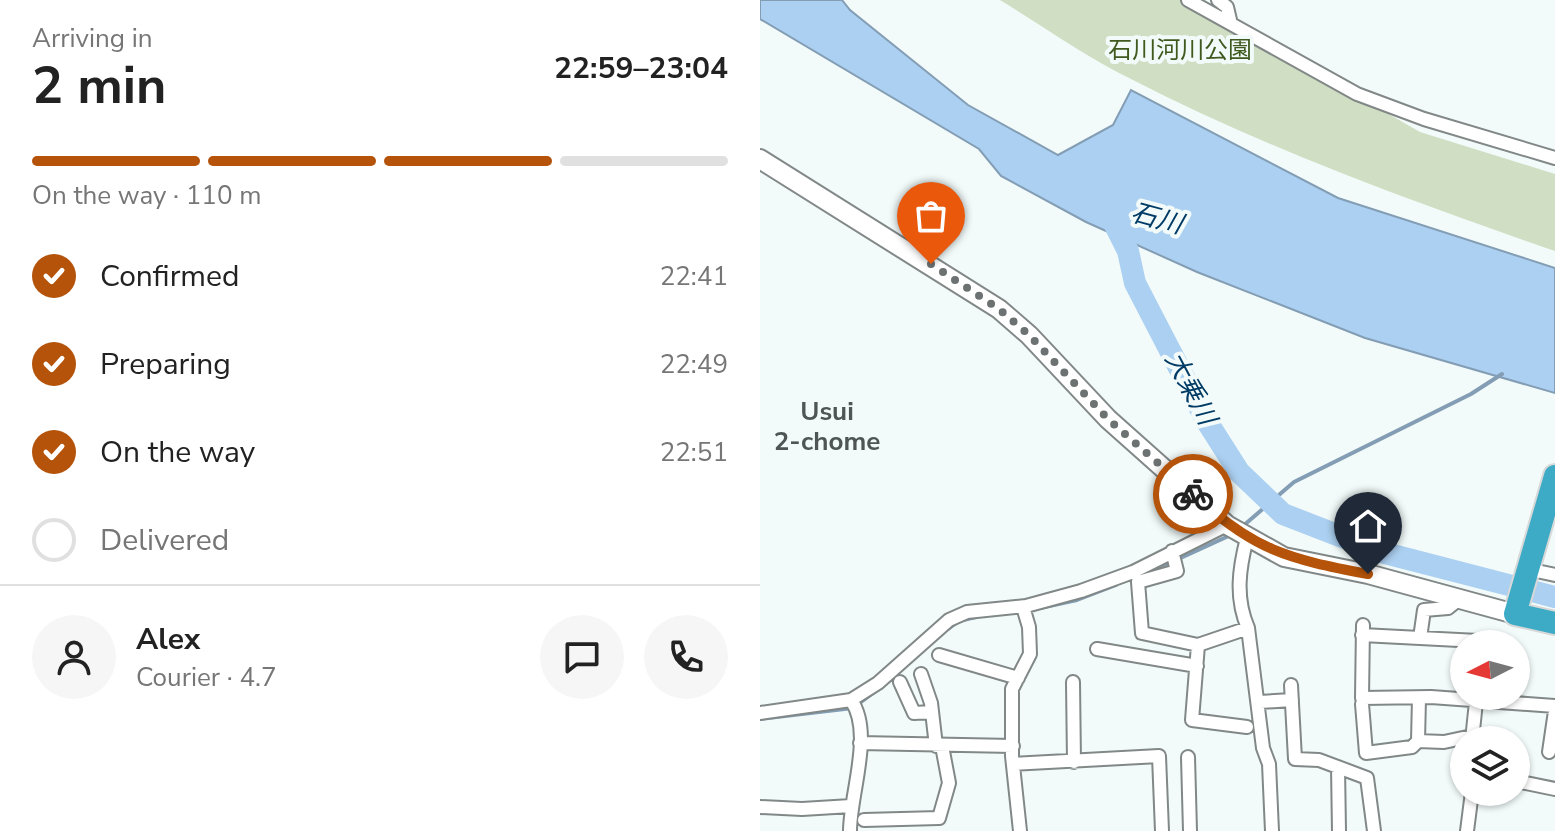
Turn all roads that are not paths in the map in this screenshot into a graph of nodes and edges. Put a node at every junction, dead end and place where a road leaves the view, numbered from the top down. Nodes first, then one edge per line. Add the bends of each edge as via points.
1 (1188, 0) edge
2 (1218, 0) edge
3 (1231, 24) junction
4 (1555, 158) edge
5 (760, 159) edge
6 (1555, 476) edge
7 (1227, 525) junction
8 (1247, 538) junction
9 (1172, 551) junction
10 (1527, 569) junction
11 (1555, 575) edge
12 (1458, 600) junction
13 (1023, 607) junction
14 (1516, 611) junction
15 (1555, 623) edge
16 (1248, 628) junction
17 (1420, 638) junction
18 (1450, 640) edge
19 (1198, 645) junction
20 (1097, 649) dead end
21 (939, 655) dead end
22 (1197, 666) junction
23 (921, 674) dead end
24 (1018, 678) junction
25 (900, 682) dead end
26 (1073, 682) dead end
27 (1291, 685) dead end
28 (1419, 698) junction
29 (851, 700) junction
30 (1292, 700) junction
31 (1450, 700) edge
32 (1260, 702) junction
33 (1362, 704) dead end
34 (1530, 707) edge
35 (1555, 709) edge
36 (932, 712) junction
37 (760, 713) edge
38 (1247, 727) dead end
39 (1418, 741) junction
40 (1450, 741) edge
41 (860, 743) junction
42 (939, 746) junction
43 (1013, 746) junction
44 (1549, 752) dead end
45 (1188, 757) dead end
46 (1074, 762) junction
47 (1013, 764) junction
48 (1338, 767) junction
49 (1530, 784) edge
50 (1555, 789) edge
51 (851, 806) junction
52 (1470, 806) edge
53 (760, 807) edge
54 (864, 820) dead end
55 (850, 831) edge
56 (1020, 831) edge
57 (1162, 831) edge
58 (1190, 831) edge
59 (1272, 831) edge
60 (1339, 831) edge
61 (1374, 831) edge
62 (1467, 831) edge

1 - 3 street
2 - 3 street via 1227,7
3 - 4 street via 1357,94
5 - 7 street via 999,309 1108,419
6 - 10 highway
7 - 8 street
7 - 9 street
8 - 12 street via 1284,557
8 - 16 street via 1240,565 1240,609
9 - 13 street via 1094,587
9 - 19 street via 1177,571 1138,582 1142,633
10 - 11 street
10 - 14 highway
12 - 14 street
12 - 17 street via 1448,608 1424,610
13 - 24 street via 1031,642
13 - 29 street via 967,612 949,620
14 - 15 highway
16 - 19 street
16 - 32 street
17 - 18 street
17 - 28 street via 1362,630 1362,698
19 - 22 street
20 - 22 street
21 - 24 street
22 - 38 street via 1192,720
23 - 36 street
24 - 43 street via 1012,689
25 - 36 street via 914,713
26 - 46 street
27 - 30 street
28 - 31 street
28 - 39 street
29 - 37 street
29 - 41 street via 858,710
30 - 32 street
30 - 48 street via 1295,759
32 - 59 street
33 - 39 street via 1366,753 1412,747
34 - 35 street
35 - 44 street
36 - 42 street
39 - 40 street
41 - 42 street
41 - 51 street
42 - 43 street
42 - 54 street via 949,783 939,818
43 - 47 street
45 - 58 street
46 - 47 street
46 - 57 street via 1159,756
47 - 56 street
48 - 60 street
48 - 61 street via 1367,778
49 - 50 street
51 - 53 street
51 - 55 street
52 - 62 street

